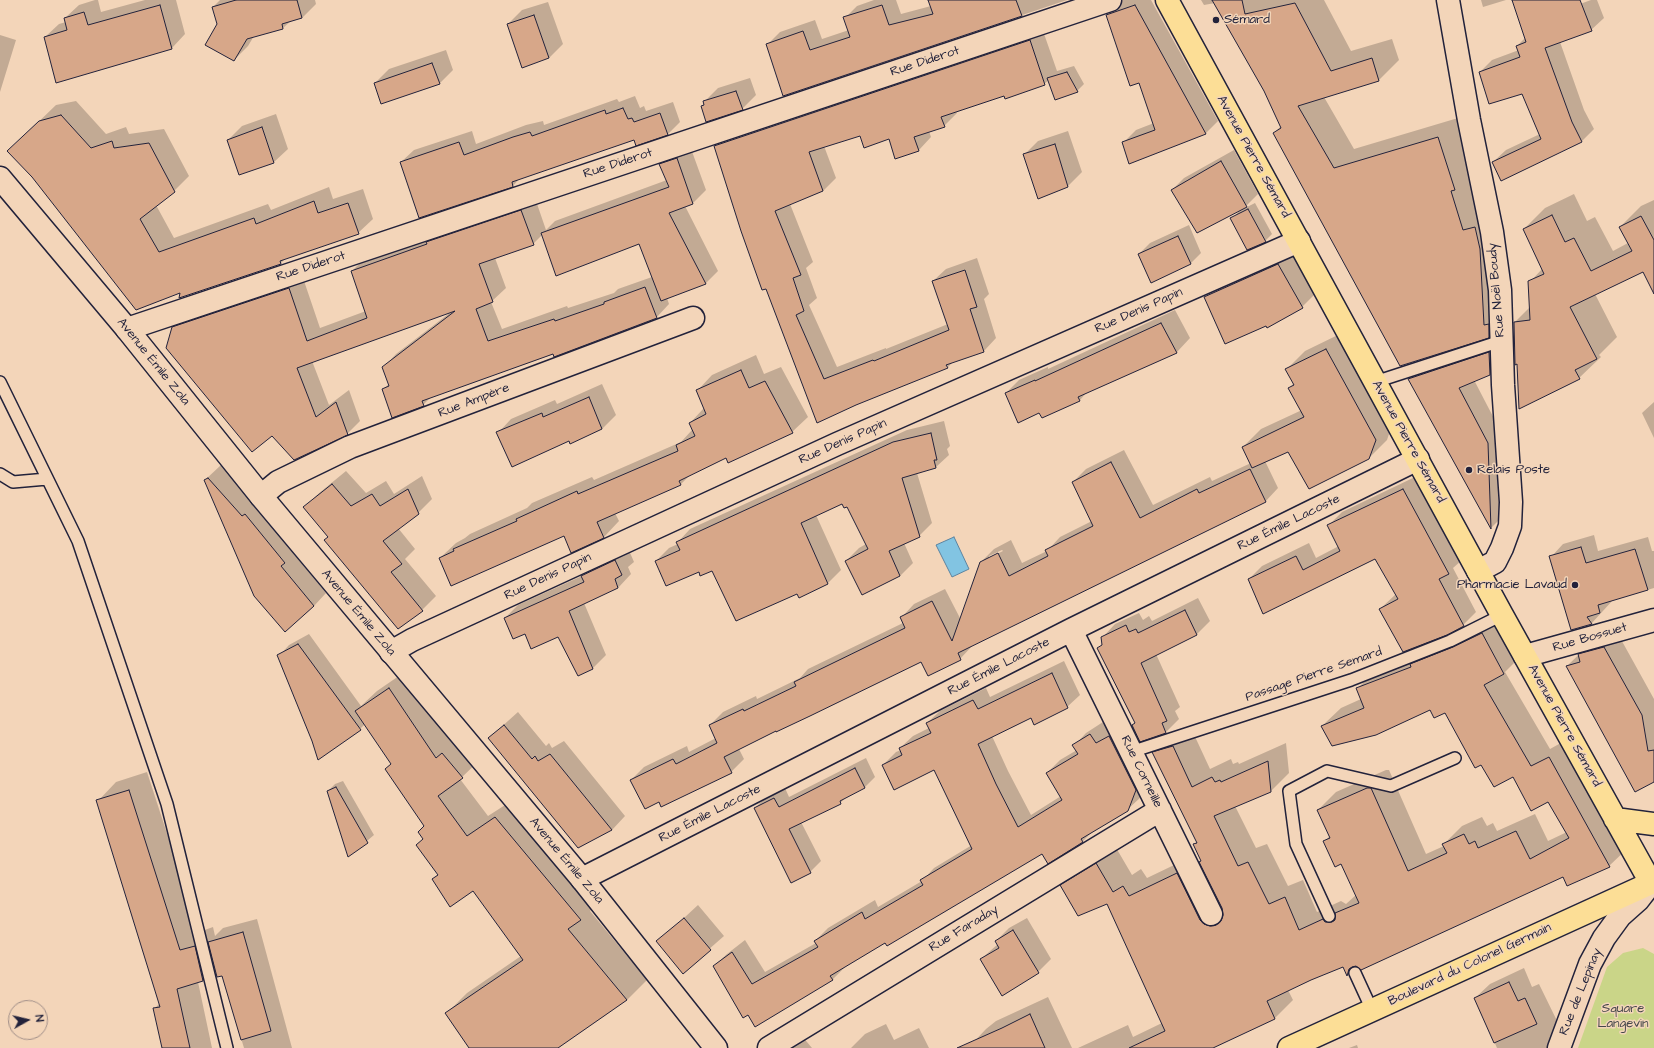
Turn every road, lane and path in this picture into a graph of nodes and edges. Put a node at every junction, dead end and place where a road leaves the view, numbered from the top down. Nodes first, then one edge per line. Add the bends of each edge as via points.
1 (1110, 0) edge
2 (1167, 0) edge
3 (1448, 0) edge
4 (0, 178) edge
5 (1299, 241) junction
6 (693, 318) dead end
7 (127, 329) junction
8 (1501, 341) junction
9 (0, 382) edge
10 (1375, 382) junction
11 (1418, 459) junction
12 (0, 474) edge
13 (47, 478) junction
14 (261, 496) junction
15 (1478, 571) junction
16 (1502, 615) junction
17 (1654, 620) edge
18 (1071, 630) junction
19 (391, 652) junction
20 (1525, 656) junction
21 (1131, 752) junction
22 (1455, 758) dead end
23 (1160, 810) junction
24 (1615, 818) junction
25 (1654, 824) edge
26 (582, 879) junction
27 (1653, 884) edge
28 (1211, 914) dead end
29 (1329, 916) dead end
30 (1354, 973) dead end
31 (1372, 1010) junction
32 (227, 1048) edge
33 (716, 1048) edge
34 (769, 1048) edge
35 (1288, 1048) edge
36 (1559, 1048) edge

1 - 7 street, Rue Diderot
2 - 5 main road, Avenue Pierre Sémard
3 - 8 street, Rue Noël Boudy via 1492,232 1500,290
4 - 7 street, Avenue Émile Zola
5 - 10 main road, Avenue Pierre Sémard
5 - 19 street, Rue Denis Papin via 837,444
6 - 14 street, Rue Ampère via 350,447 278,482
7 - 14 street, Avenue Émile Zola
8 - 10 lane
8 - 15 street, Rue Noël Boudy via 1511,502 1510,526 1495,562
9 - 13 lane
10 - 11 main road, Avenue Pierre Sémard
11 - 15 main road, Avenue Pierre Sémard
11 - 18 street, Rue Émile Lacoste
12 - 13 lane via 13,482
13 - 32 lane via 78,541 167,804
14 - 19 street, Avenue Émile Zola
15 - 16 main road, Avenue Pierre Sémard
16 - 20 main road, Avenue Pierre Sémard
16 - 21 lane, Passage Pierre Semard via 1450,641 1351,680
17 - 20 street, Rue Bossuet
18 - 21 street, Rue Corneille
18 - 26 street, Rue Émile Lacoste
19 - 26 street, Avenue Émile Zola
20 - 24 main road, Avenue Pierre Sémard
21 - 23 street, Rue Corneille
22 - 29 lane via 1391,786 1327,771 1290,791 1296,844
23 - 28 street, Rue Corneille
23 - 34 street, Rue Faraday
24 - 25 main road
24 - 27 main road, Avenue Pierre Sémard
26 - 33 street, Avenue Émile Zola
27 - 31 main road, Boulevard du Colonel Germain
27 - 36 street, Rue de Lepinay via 1620,916 1604,938 1590,964
30 - 31 lane
31 - 35 main road, Boulevard du Colonel Germain

